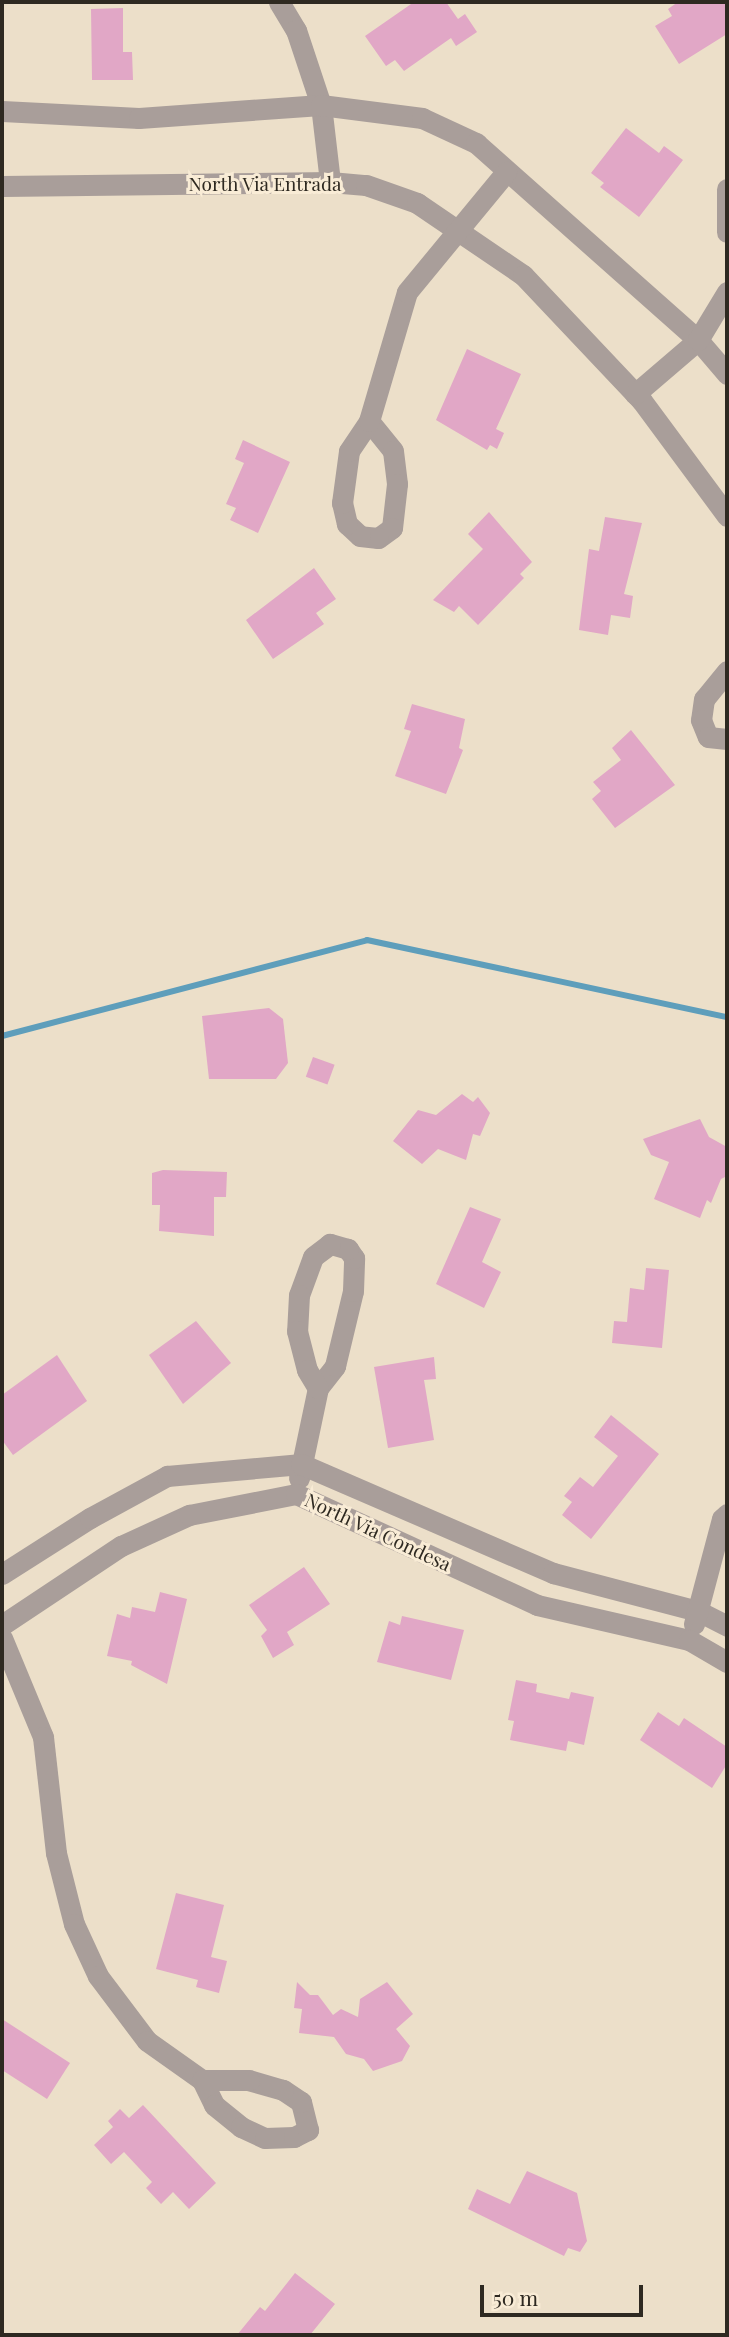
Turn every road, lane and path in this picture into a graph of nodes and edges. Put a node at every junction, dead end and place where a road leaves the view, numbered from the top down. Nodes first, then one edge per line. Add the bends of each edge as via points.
1 (279, 2) edge
2 (297, 2) edge
3 (296, 30) junction
4 (321, 105) junction
5 (2, 111) edge
6 (506, 172) junction
7 (330, 182) junction
8 (2, 186) edge
9 (727, 190) edge
10 (457, 231) junction
11 (727, 232) edge
12 (727, 292) edge
13 (698, 340) junction
14 (727, 374) edge
15 (635, 394) junction
16 (369, 421) junction
17 (727, 516) edge
18 (727, 671) edge
19 (727, 739) edge
20 (318, 1388) junction
21 (301, 1464) junction
22 (296, 1494) junction
23 (727, 1514) edge
24 (2, 1574) edge
25 (698, 1611) junction
26 (2, 1625) edge
27 (727, 1626) edge
28 (2, 1638) edge
29 (689, 1640) junction
30 (727, 1662) edge
31 (202, 2080) junction

1 - 3 street
2 - 3 street
3 - 4 street
4 - 5 street via 139,118
4 - 6 street via 422,118 476,143
4 - 7 street
6 - 10 street
6 - 13 street
7 - 8 street, North Via Entrada
7 - 10 street, North Via Entrada via 366,185 417,203
9 - 11 street
10 - 15 street, North Via Entrada via 523,275
10 - 16 street via 407,292
12 - 13 street
13 - 14 street
13 - 15 street
15 - 17 street, North Via Entrada
16 - 16 street via 349,451 342,503 346,523 360,536 379,538 392,528 397,484 393,451
18 - 19 street via 704,699 701,720 708,737
20 - 20 street via 335,1366 353,1291 354,1258 348,1249 330,1244 313,1257 299,1295 297,1331 307,1370
20 - 21 street
21 - 22 street
21 - 24 street, North Via Condesa via 167,1476
21 - 25 street, North Via Condesa via 553,1573
22 - 26 street, North Via Condesa via 189,1515 121,1546
22 - 29 street, North Via Condesa via 537,1605
23 - 25 street
25 - 27 street, North Via Condesa
25 - 29 street
28 - 31 street via 43,1737 56,1853 74,1924 98,1976 147,2041
29 - 30 street, North Via Condesa
31 - 31 street via 214,2105 241,2127 265,2138 294,2137 308,2130 301,2102 283,2090 249,2080

